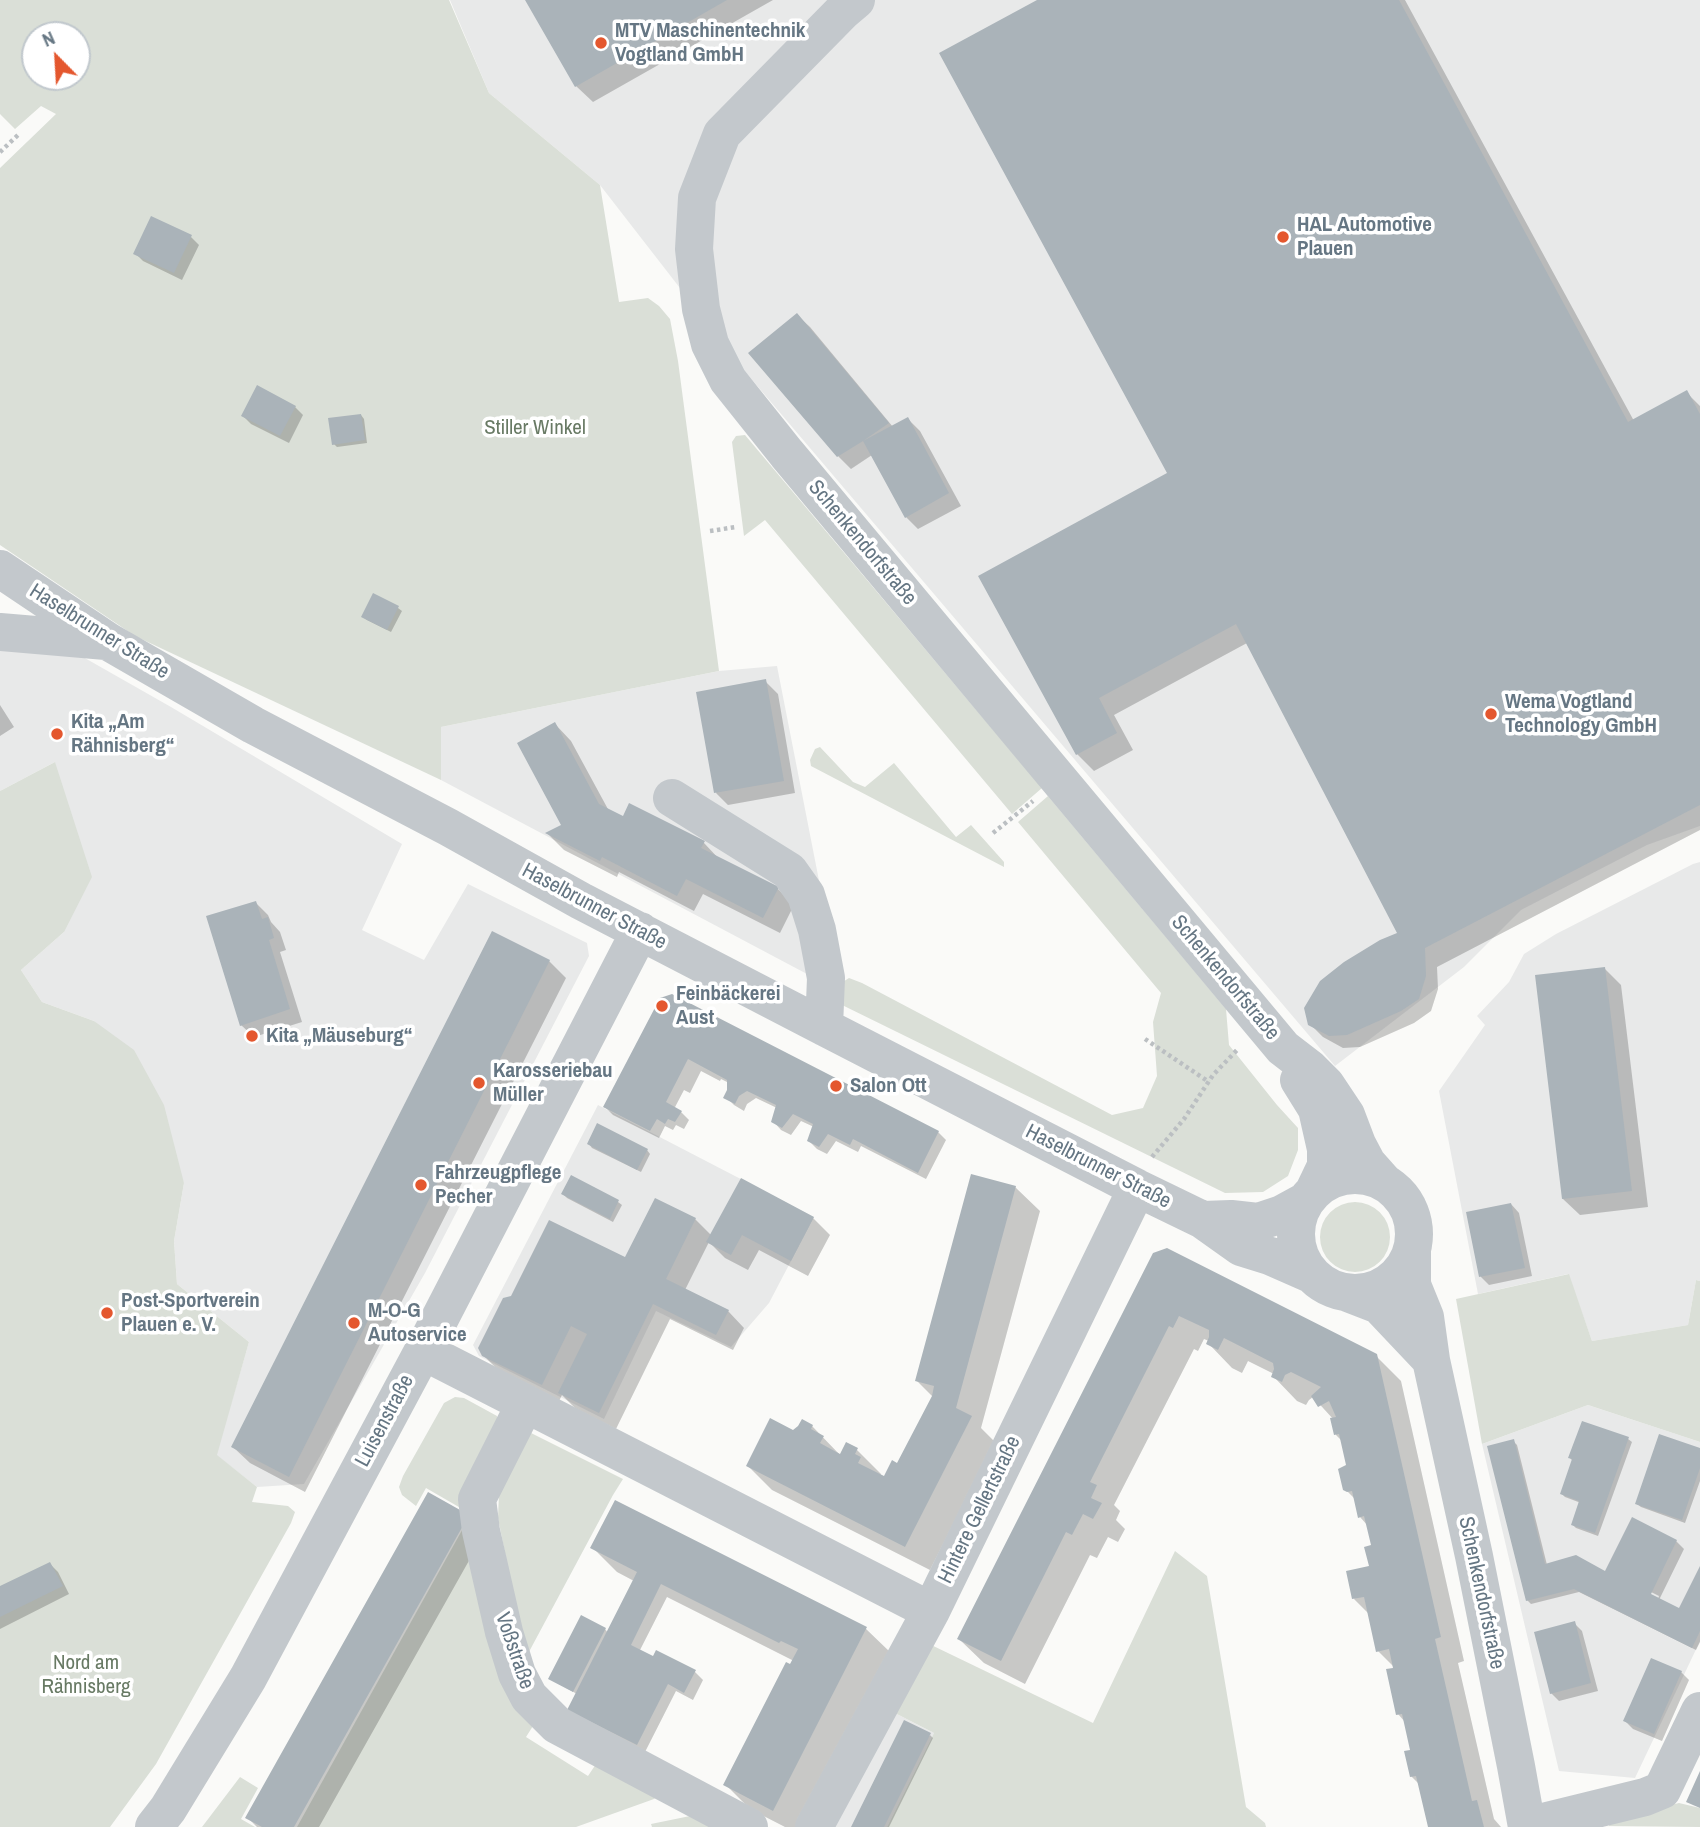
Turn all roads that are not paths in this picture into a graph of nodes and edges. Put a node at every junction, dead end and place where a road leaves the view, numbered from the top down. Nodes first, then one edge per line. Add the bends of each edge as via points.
1 (856, 0) edge
2 (0, 569) edge
3 (0, 632) edge
4 (109, 642) junction
5 (672, 798) dead end
6 (640, 931) junction
7 (824, 1027) junction
8 (1283, 1048) junction
9 (1142, 1175) junction
10 (1383, 1181) junction
11 (1310, 1195) junction
12 (1203, 1220) junction
13 (1412, 1251) junction
14 (1311, 1274) junction
15 (1348, 1293) junction
16 (423, 1351) junction
17 (1431, 1360) junction
18 (525, 1404) junction
19 (931, 1611) junction
20 (1700, 1711) edge
21 (1527, 1826) edge
22 (154, 1827) edge
23 (749, 1827) edge
24 (814, 1827) edge

1 - 8 street, Schenkendorfstraße via 722,134 696,198 694,249 710,344 728,380 787,454
2 - 4 street, Haselbrunner Straße
3 - 4 street
4 - 6 street, Haselbrunner Straße via 253,725
5 - 7 street via 789,872 806,895 826,978
6 - 7 street, Haselbrunner Straße
6 - 16 street, Luisenstraße
7 - 9 street, Haselbrunner Straße
8 - 10 street, Schenkendorfstraße via 1326,1085 1346,1115 1367,1163
8 - 11 street, Schenkendorfstraße via 1317,1109 1326,1149 1326,1166
9 - 12 street, Haselbrunner Straße
9 - 19 street, Hintere Gellertstraße
10 - 11 street via 1348,1174 1330,1179
10 - 13 street, Schenkendorfstraße via 1399,1193 1410,1211 1415,1231
11 - 12 street, Haselbrunner Straße via 1282,1214 1258,1222
11 - 14 street, Schenkendorfstraße via 1297,1220 1295,1239
12 - 14 street, Haselbrunner Straße via 1241,1247
13 - 15 street via 1403,1270 1388,1284 1369,1292
13 - 17 street, Schenkendorfstraße via 1412,1285 1425,1317
14 - 15 street via 1334,1290
15 - 17 street via 1379,1305
16 - 18 street
16 - 22 street, Luisenstraße via 248,1678
17 - 21 street, Schenkendorfstraße
18 - 19 street
18 - 23 street, Voßstraße via 477,1499 504,1632 529,1697 557,1725
19 - 24 street, Hintere Gellertstraße
20 - 21 street via 1662,1790

